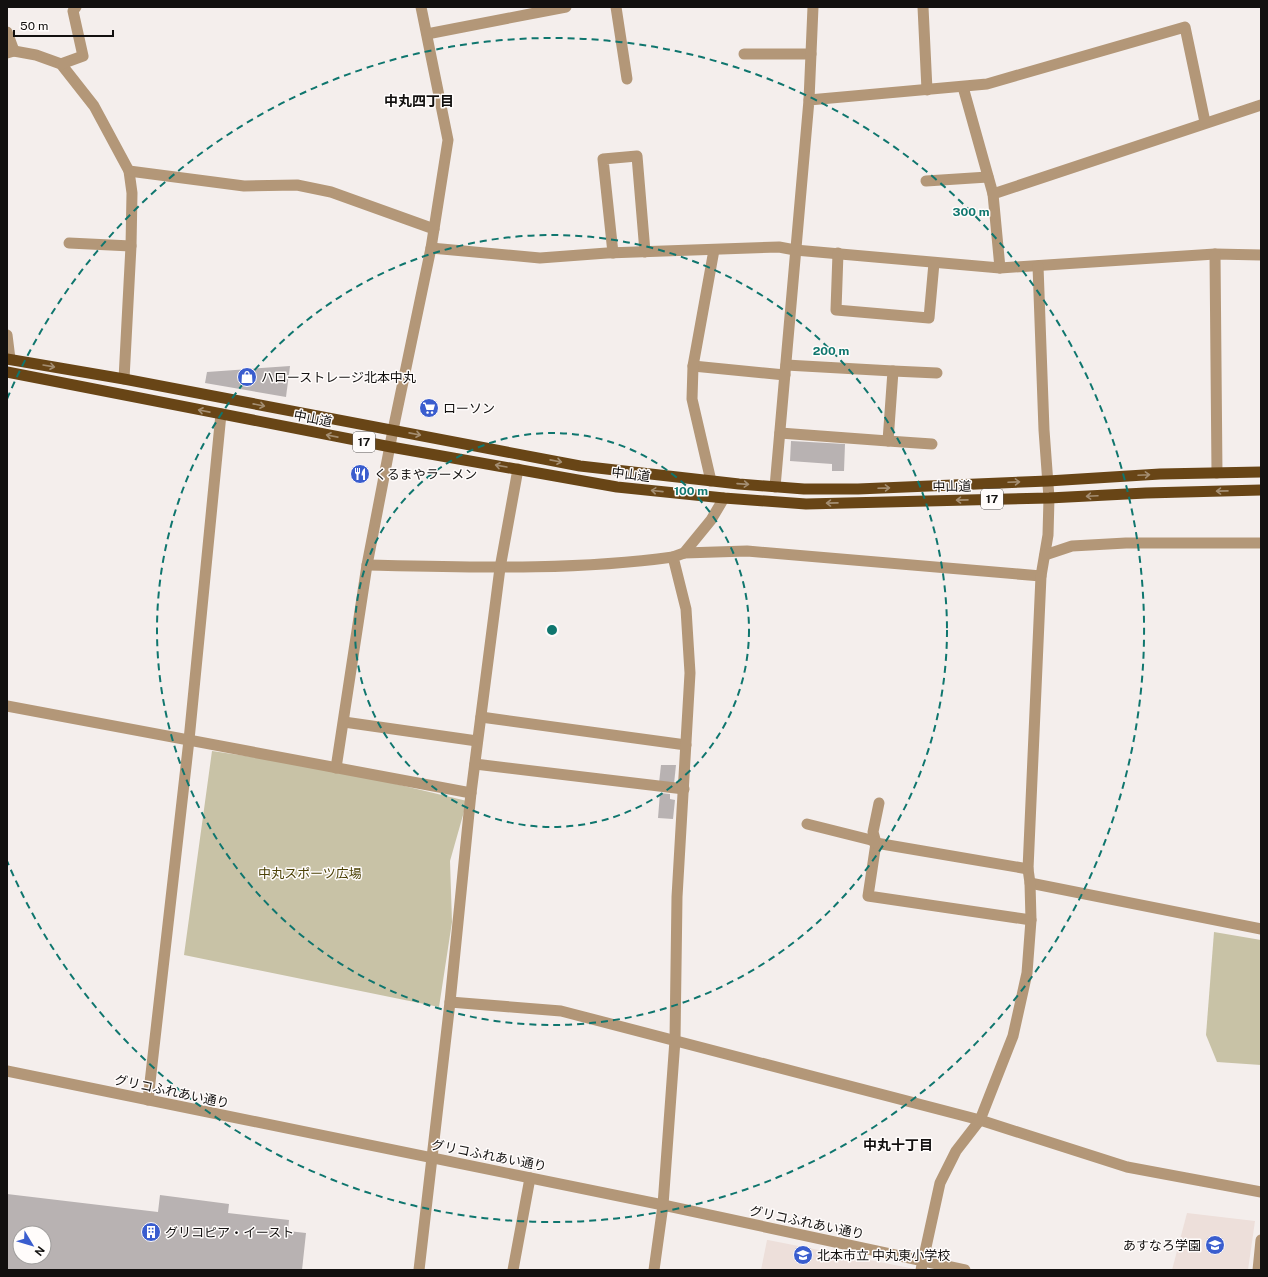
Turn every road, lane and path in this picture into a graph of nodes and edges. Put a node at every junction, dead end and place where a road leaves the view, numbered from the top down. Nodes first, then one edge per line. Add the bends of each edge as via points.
1 (76, 7) edge
2 (421, 7) edge
3 (566, 7) edge
4 (616, 7) edge
5 (813, 7) edge
6 (924, 7) edge
7 (514, 12) edge
8 (7, 32) edge
9 (427, 34) junction
10 (10, 52) edge
11 (744, 54) dead end
12 (811, 54) junction
13 (61, 64) junction
14 (628, 79) dead end
15 (963, 87) junction
16 (927, 90) junction
17 (809, 100) junction
18 (1261, 105) edge
19 (1205, 122) junction
20 (129, 171) junction
21 (988, 176) junction
22 (926, 181) dead end
23 (993, 194) junction
24 (434, 229) junction
25 (69, 243) dead end
26 (131, 246) junction
27 (431, 248) junction
28 (714, 250) junction
29 (796, 250) junction
30 (646, 252) junction
31 (613, 253) junction
32 (838, 253) junction
33 (1215, 254) junction
34 (1261, 255) edge
35 (934, 263) junction
36 (1038, 266) junction
37 (1000, 268) junction
38 (7, 335) edge
39 (9, 359) edge
40 (694, 366) junction
41 (785, 370) junction
42 (893, 371) junction
43 (7, 372) edge
44 (937, 373) dead end
45 (124, 379) junction
46 (221, 414) junction
47 (394, 430) junction
48 (780, 433) junction
49 (888, 441) junction
50 (932, 444) dead end
51 (391, 447) junction
52 (518, 469) junction
53 (1261, 472) edge
54 (1217, 473) junction
55 (710, 481) junction
56 (1048, 481) junction
57 (775, 487) junction
58 (1261, 490) edge
59 (724, 498) junction
60 (1049, 498) junction
61 (1261, 543) edge
62 (684, 553) junction
63 (1044, 555) junction
64 (673, 557) junction
65 (367, 564) junction
66 (500, 568) junction
67 (1041, 576) junction
68 (7, 706) edge
69 (481, 717) junction
70 (344, 722) junction
71 (189, 740) junction
72 (477, 741) junction
73 (686, 745) junction
74 (474, 764) junction
75 (336, 768) junction
76 (684, 790) junction
77 (471, 793) junction
78 (879, 803) dead end
79 (807, 824) dead end
80 (876, 843) junction
81 (1028, 869) junction
82 (1030, 883) junction
83 (1031, 920) junction
84 (1261, 929) edge
85 (450, 1002) junction
86 (675, 1040) junction
87 (7, 1071) edge
88 (148, 1100) junction
89 (980, 1120) junction
90 (431, 1158) junction
91 (530, 1178) junction
92 (1261, 1192) edge
93 (664, 1205) junction
94 (1261, 1240) edge
95 (922, 1266) edge
96 (419, 1270) edge
97 (513, 1270) edge
98 (654, 1270) edge
99 (965, 1270) edge
100 (1258, 1270) edge

1 - 13 street via 73,11 83,56
2 - 9 street
3 - 7 street
4 - 14 street
5 - 12 street
6 - 16 street
7 - 9 street
8 - 10 street
9 - 24 street via 448,140
10 - 13 street via 36,55
11 - 12 street
12 - 17 street
13 - 20 street via 94,106
15 - 16 street
15 - 19 street via 987,84 1185,27
15 - 21 street
16 - 17 street
17 - 29 street
18 - 19 street
19 - 23 street
20 - 24 street via 244,186 297,185 331,192
20 - 26 street via 132,192
21 - 22 street
21 - 23 street
23 - 37 street
24 - 27 street
25 - 26 street
26 - 45 street
27 - 31 street via 540,258
27 - 47 street
28 - 29 street via 779,247
28 - 30 street
28 - 40 street
29 - 32 street
29 - 41 street
30 - 31 street
30 - 31 street via 637,156 603,159
32 - 35 street
32 - 35 street via 836,310 928,318
33 - 34 street
33 - 36 street
33 - 54 street
35 - 37 street
36 - 37 street
36 - 56 street
38 - 39 street
39 -> 45 highway, 中山道 / 17
40 - 41 street
40 - 55 street via 692,399
41 - 42 street
41 - 48 street
42 - 44 street
42 - 49 street
46 -> 43 highway, 中山道 / 17
45 -> 47 highway, 中山道 / 17
51 -> 46 highway, 中山道 / 17
46 - 71 street
47 - 51 street
47 -> 55 highway, 中山道 / 17 via 580,466
48 - 49 street
48 - 57 street
49 - 50 street
52 -> 51 highway, 中山道 / 17
51 - 65 street
59 -> 52 highway, 中山道 / 17 via 617,487
52 - 66 street
53 - 54 highway, 中山道 / 17
56 -> 54 highway, 中山道 / 17
55 -> 57 highway, 中山道 / 17
57 -> 56 highway, 中山道 / 17 via 858,489
56 - 60 street
58 -> 60 highway, 中山道 / 17
60 -> 59 highway, 中山道 / 17 via 806,504
59 - 62 street via 711,520
60 - 63 street via 1048,535
61 - 63 street via 1080,545
62 - 64 street
62 - 67 street via 747,551
63 - 67 street
64 - 66 street via 631,563
64 - 73 street via 686,609 690,673
65 - 66 street
65 - 70 street
66 - 69 street
67 - 81 street
68 - 71 street
69 - 72 street
69 - 73 street
70 - 72 street
70 - 75 street
71 - 75 street
71 - 88 street
72 - 74 street
73 - 76 street
74 - 76 street
74 - 77 street
75 - 77 street
76 - 86 street via 678,897
77 - 85 street
78 - 80 street via 873,832
79 - 80 street
80 - 81 street
80 - 83 street via 868,896
81 - 82 street
82 - 83 street
82 - 84 street
83 - 89 street via 1027,973 1012,1036
85 - 86 street via 561,1011
85 - 90 street
86 - 89 street
86 - 93 street
87 - 88 street, グリコふれあい通り
88 - 90 street, グリコふれあい通り
89 - 92 street via 1127,1166
89 - 95 street via 956,1151 940,1183
90 - 91 street, グリコふれあい通り
90 - 96 street
91 - 93 street, グリコふれあい通り
91 - 97 street
93 - 95 street, グリコふれあい通り
93 - 98 street
94 - 100 street
95 - 99 street, グリコふれあい通り

